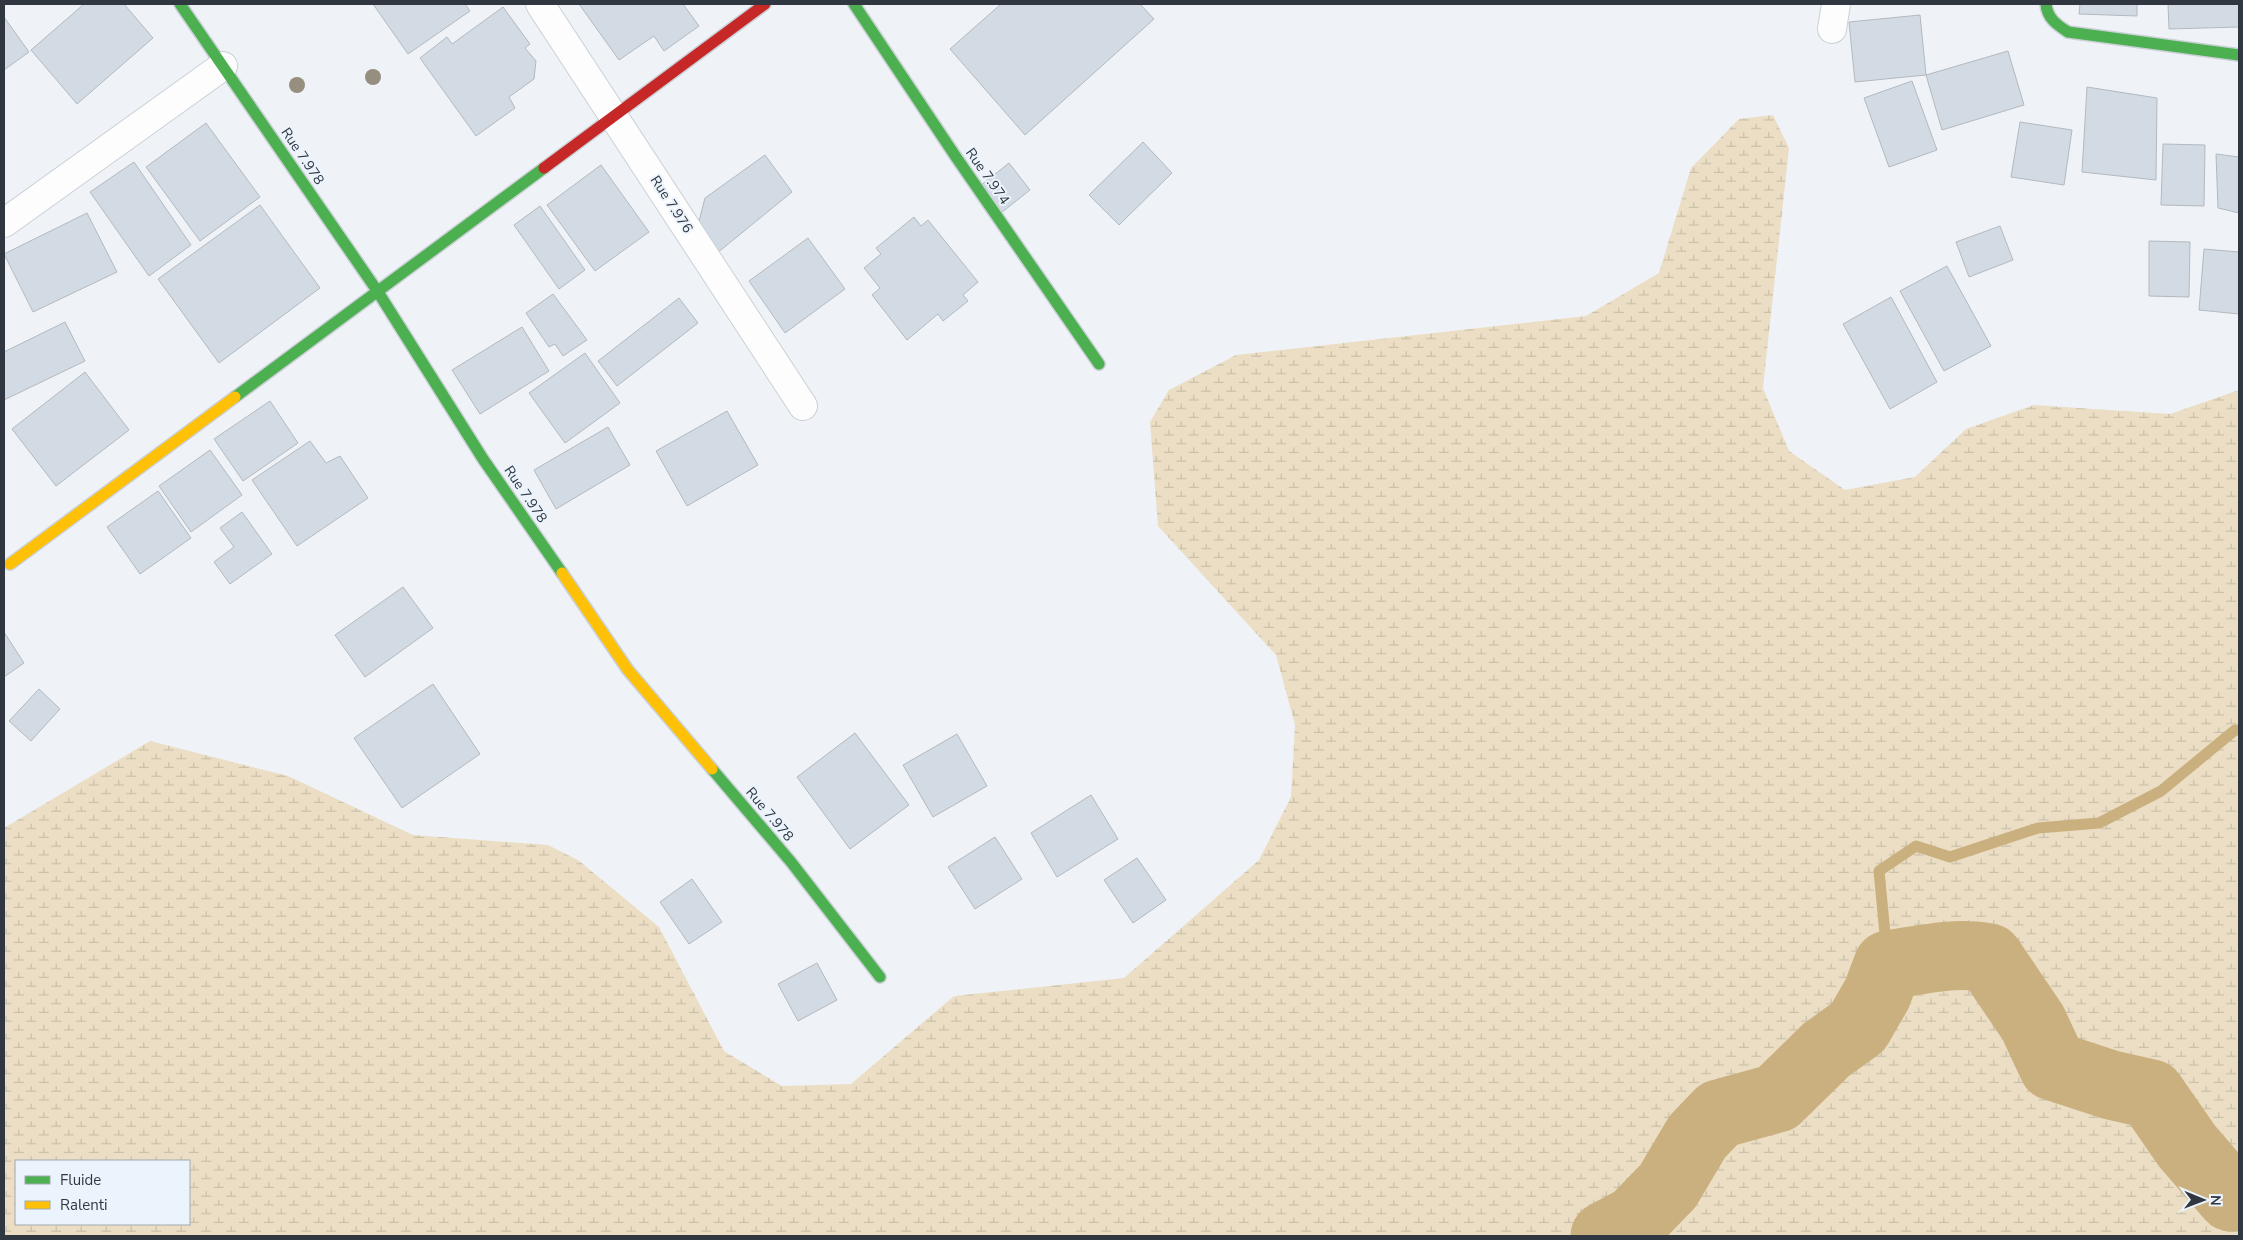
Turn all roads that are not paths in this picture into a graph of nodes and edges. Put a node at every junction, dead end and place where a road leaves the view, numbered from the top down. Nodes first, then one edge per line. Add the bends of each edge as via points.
1 (180, 4) edge
2 (540, 4) edge
3 (765, 4) edge
4 (854, 4) edge
5 (2046, 4) edge
6 (2239, 55) edge
7 (223, 66) junction
8 (615, 116) junction
9 (4, 223) edge
10 (378, 292) junction
11 (1099, 364) dead end
12 (803, 406) dead end
13 (10, 564) dead end
14 (880, 977) dead end

1 - 7 street, Rue 7.978
2 - 8 street, Rue 7.976
3 - 8 street
4 - 11 street, Rue 7.974
5 - 6 street via 2046,12 2057,26 2068,32
7 - 9 street
7 - 10 street, Rue 7.978
8 - 10 street
8 - 12 street, Rue 7.976
10 - 13 street
10 - 14 street, Rue 7.978 via 483,459 628,670 791,862

